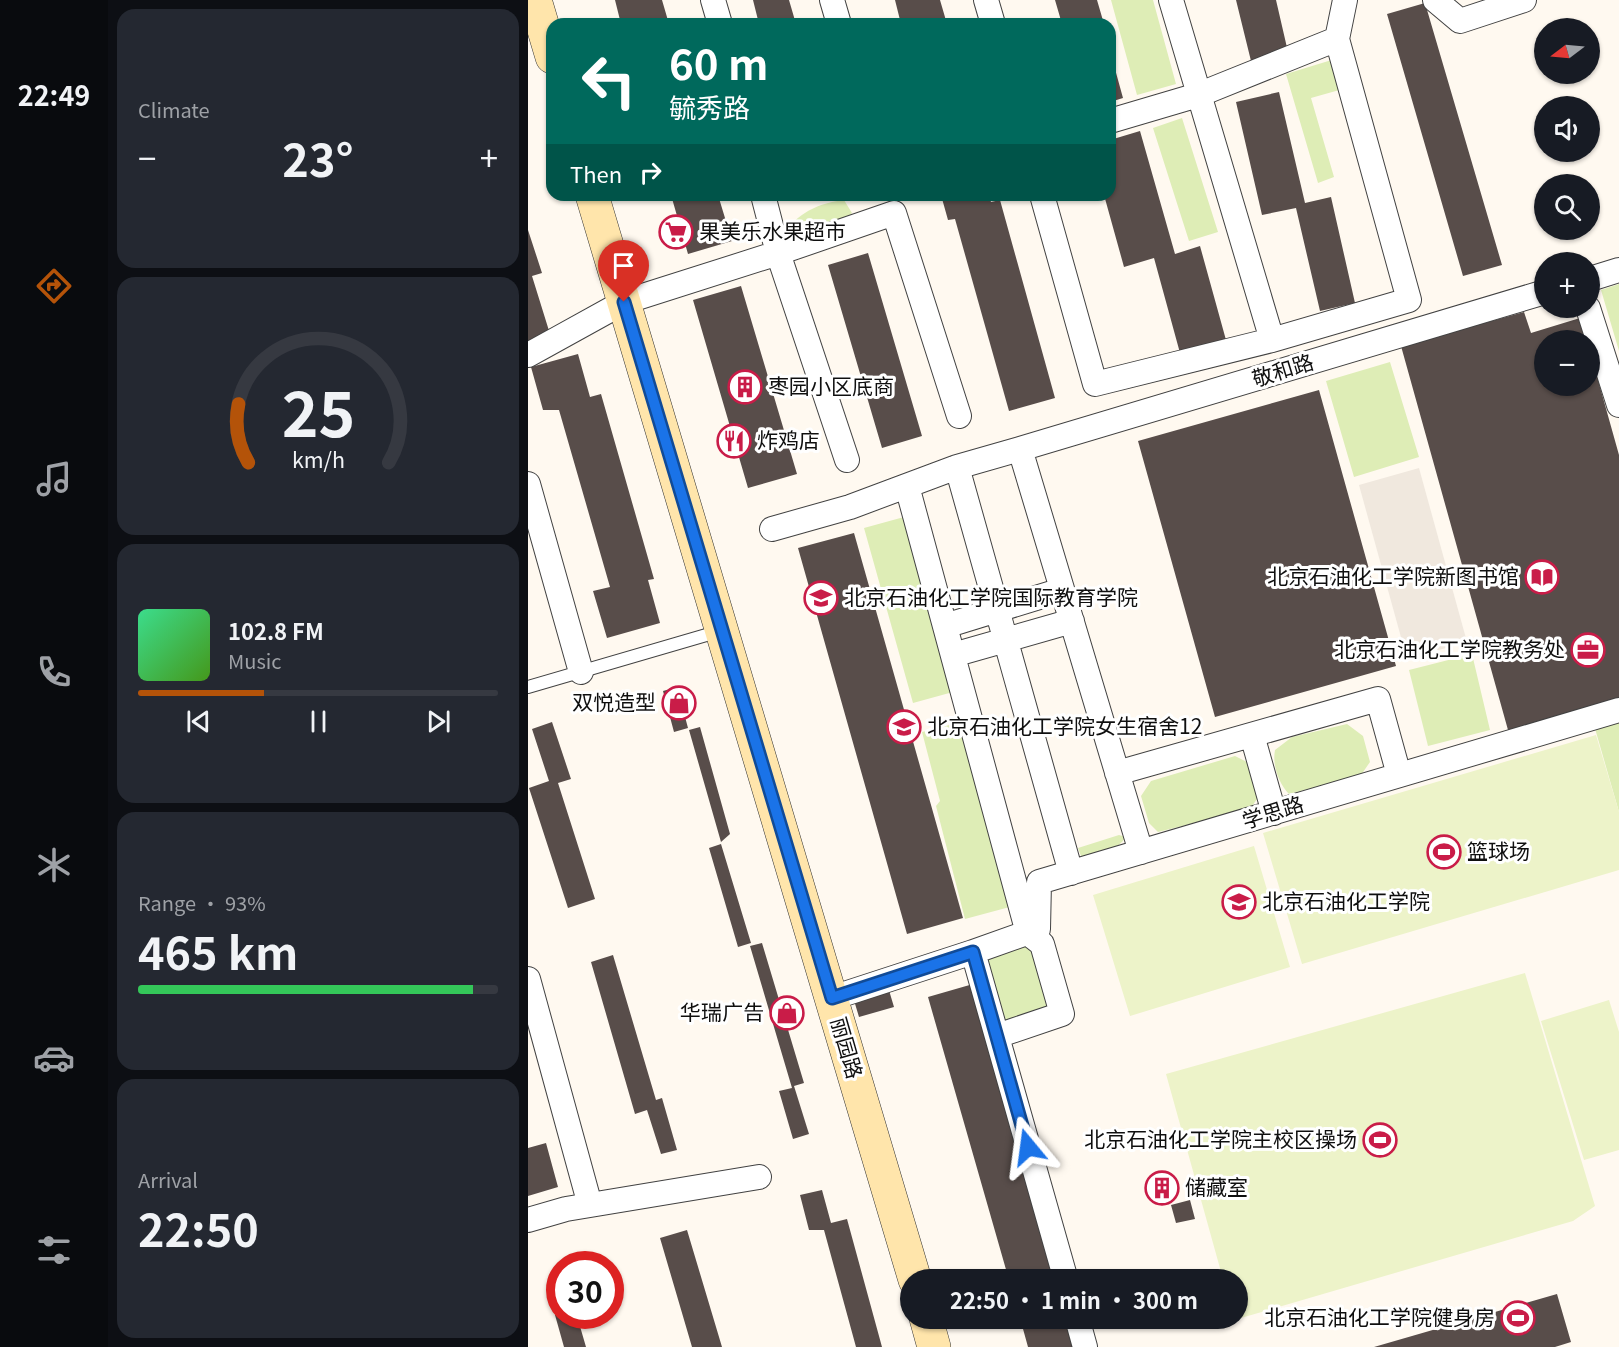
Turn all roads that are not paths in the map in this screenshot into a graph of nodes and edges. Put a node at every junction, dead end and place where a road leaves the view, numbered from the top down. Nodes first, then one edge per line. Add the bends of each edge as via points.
1 (536, 0) edge
2 (713, 0) edge
3 (832, 0) edge
4 (986, 0) edge
5 (1171, 0) edge
6 (1345, 0) edge
7 (1435, 0) edge
8 (1524, 0) edge
9 (718, 18) edge
10 (836, 18) edge
11 (991, 18) edge
12 (546, 36) edge
13 (1337, 39) junction
14 (1198, 95) junction
15 (1116, 119) edge
16 (594, 201) edge
17 (765, 201) edge
18 (1044, 201) edge
19 (891, 204) edge
20 (778, 254) junction
21 (1619, 270) edge
22 (1600, 276) edge
23 (1534, 295) edge
24 (624, 302) junction
25 (1591, 318) edge
26 (1272, 340) junction
27 (528, 355) edge
28 (1619, 405) edge
29 (958, 416) dead end
30 (1020, 449) junction
31 (846, 460) dead end
32 (957, 467) junction
33 (528, 484) edge
34 (907, 486) junction
35 (772, 529) dead end
36 (1062, 590) junction
37 (997, 610) junction
38 (1072, 621) junction
39 (945, 626) junction
40 (722, 630) junction
41 (1005, 640) junction
42 (953, 655) junction
43 (581, 672) junction
44 (528, 687) edge
45 (1619, 710) edge
46 (1252, 735) junction
47 (1117, 773) junction
48 (1400, 775) junction
49 (1274, 813) junction
50 (1141, 852) junction
51 (1071, 873) junction
52 (1028, 933) junction
53 (973, 952) junction
54 (528, 979) edge
55 (832, 998) junction
56 (997, 1036) junction
57 (759, 1177) dead end
58 (590, 1205) junction
59 (528, 1220) edge
60 (912, 1269) edge
61 (1063, 1269) edge
62 (929, 1329) edge
63 (1080, 1329) edge
64 (934, 1347) edge
65 (1085, 1347) edge

1 - 12 street
2 - 9 street
3 - 10 street
4 - 11 street
5 - 14 street
6 - 13 street
7 - 8 street via 1460,21
13 - 14 street
13 - 26 street via 1409,300
14 - 15 street
14 - 26 street
16 - 24 street, 丽园路
17 - 20 street
18 - 26 street via 1095,384
19 - 20 street
19 - 29 street
20 - 24 street
20 - 31 street
21 - 22 street
23 - 30 street, 敬和路
24 - 27 street
24 - 40 street, 丽园路
25 - 28 street
30 - 32 street, 敬和路
30 - 36 street
32 - 34 street, 敬和路
32 - 37 street
33 - 43 street
34 - 35 street, 敬和路
34 - 39 street
36 - 37 street
36 - 38 street
37 - 39 street
37 - 41 street
38 - 41 street
38 - 47 street
39 - 42 street
40 - 43 lane
40 - 55 street, 丽园路
41 - 42 street
41 - 51 street
42 - 52 street
43 - 44 lane
45 - 48 street, 学思路
46 - 47 street
46 - 48 street via 1378,699
46 - 49 street
47 - 50 street
48 - 49 street, 学思路
49 - 50 street, 学思路
50 - 51 street, 学思路
51 - 52 street, 学思路 via 1039,882 1038,929
52 - 53 street
52 - 56 street via 1042,944 1062,1014
53 - 55 street
53 - 56 street
54 - 58 street
55 - 60 street, 丽园路
56 - 61 street
57 - 58 street
58 - 59 street
62 - 64 street
63 - 65 street

